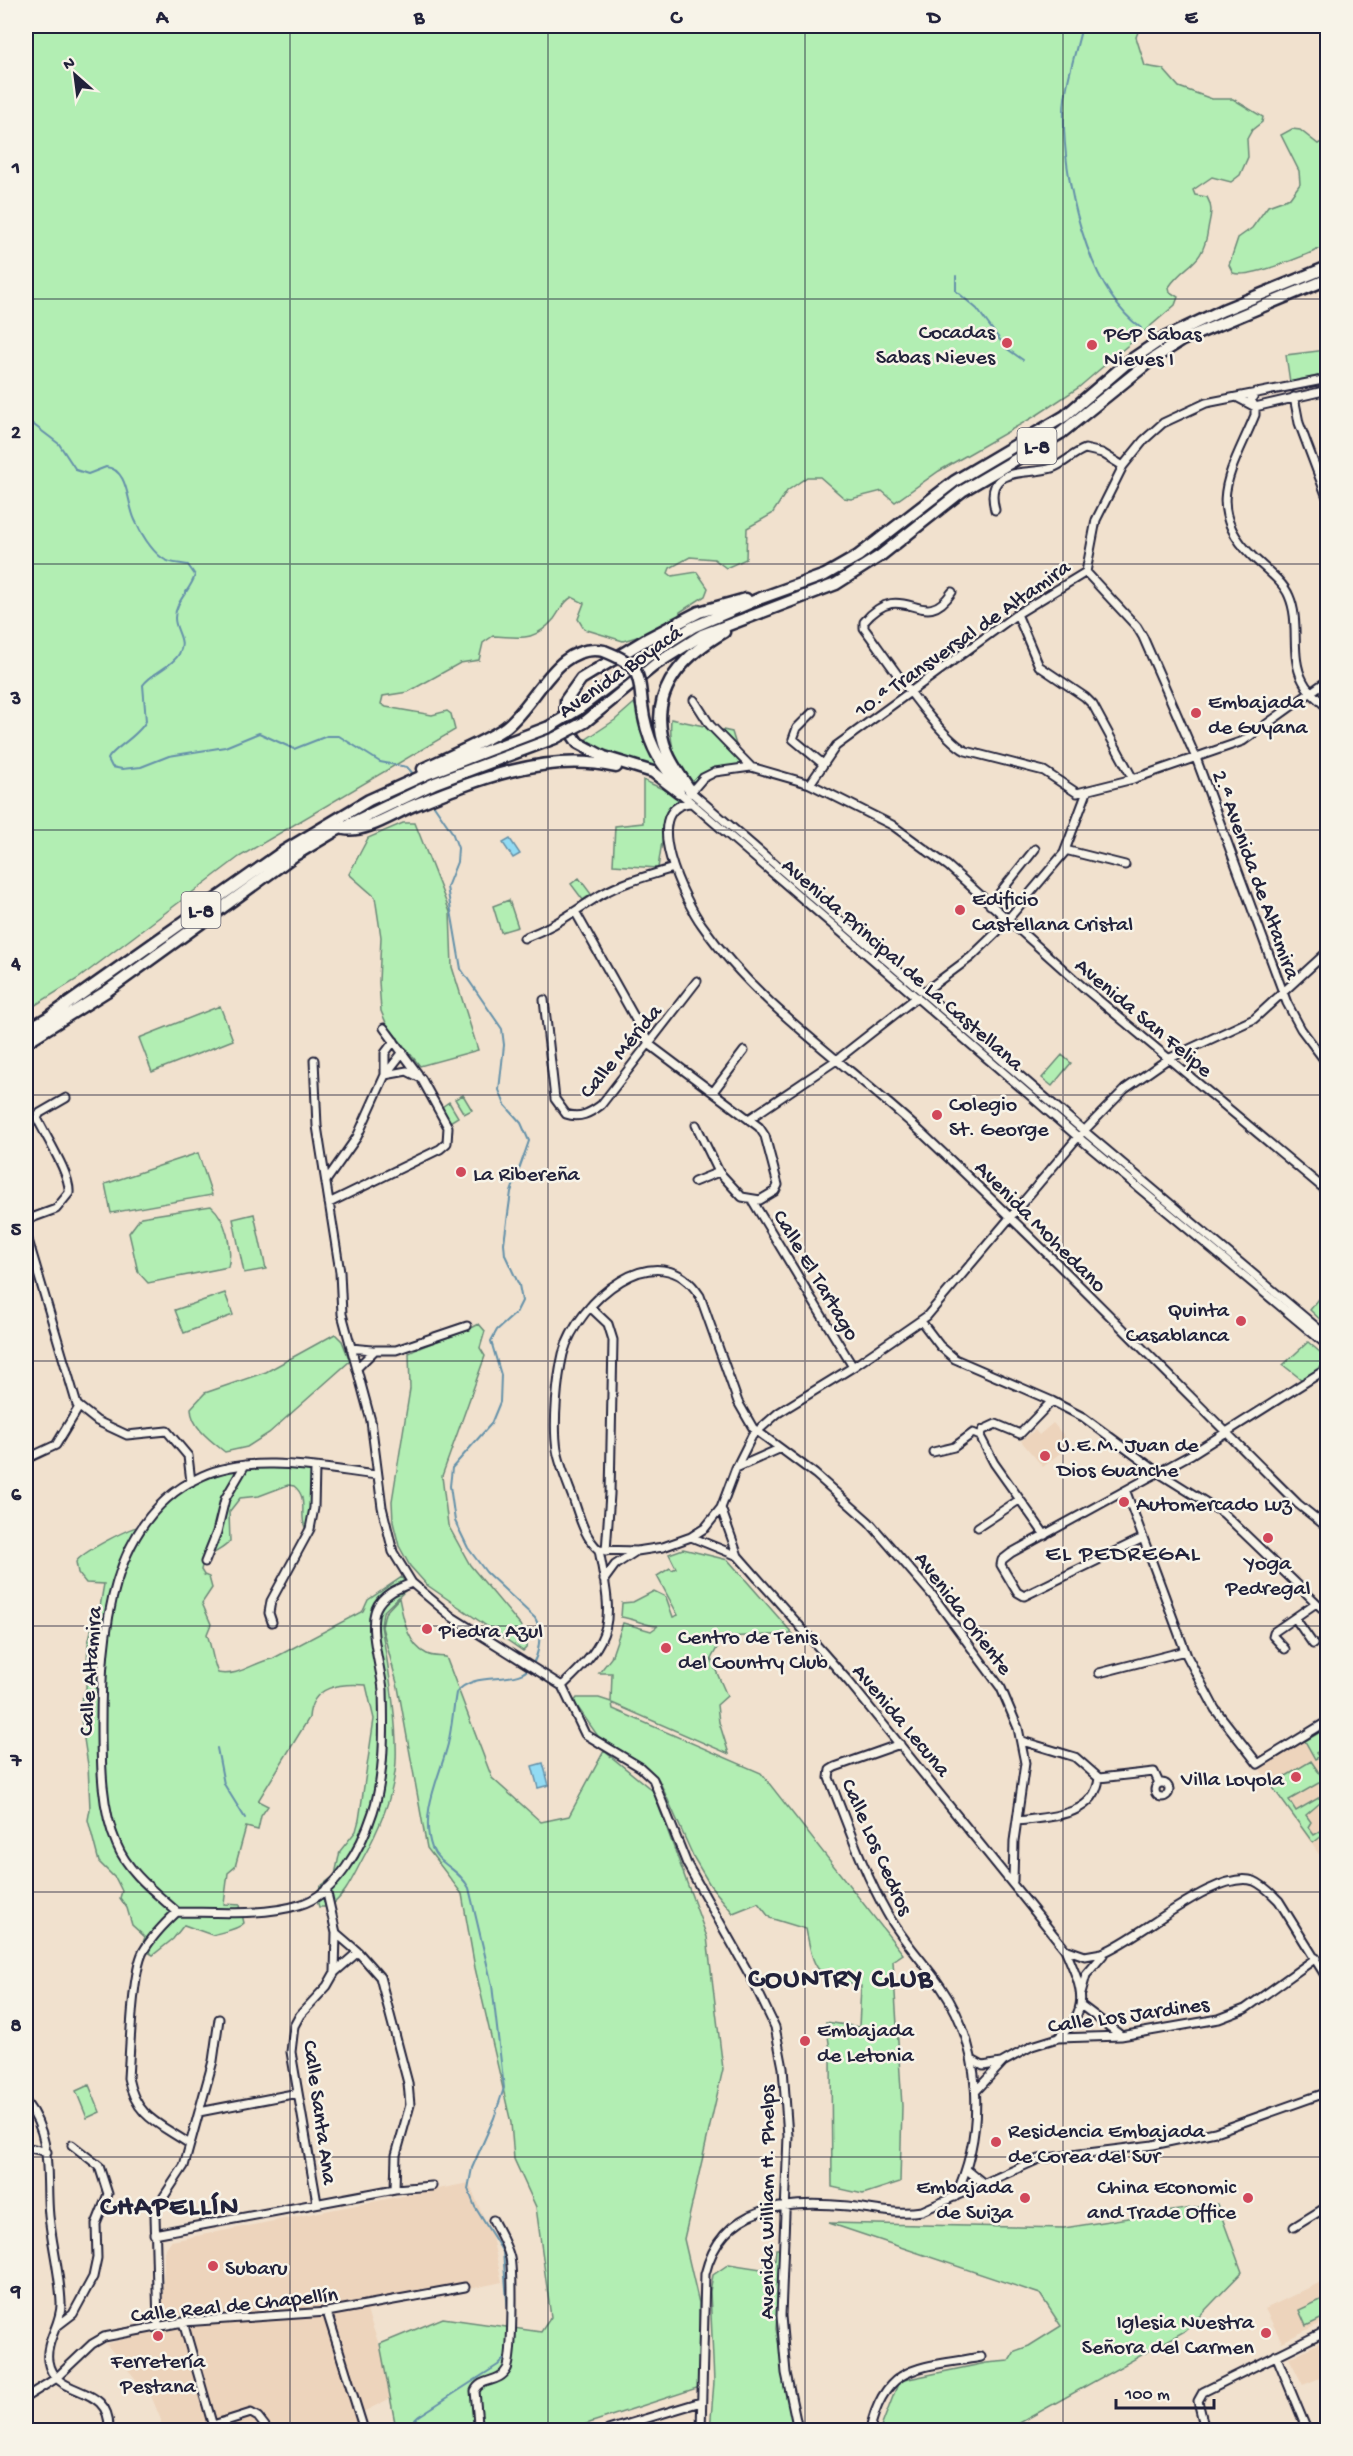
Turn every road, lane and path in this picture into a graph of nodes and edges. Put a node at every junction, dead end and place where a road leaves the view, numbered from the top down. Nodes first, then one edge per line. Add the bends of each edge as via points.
1 (1328, 267) edge
2 (1328, 279) edge
3 (1327, 379) edge
4 (1300, 383) junction
5 (1327, 391) edge
6 (1256, 392) junction
7 (1304, 396) junction
8 (1238, 398) junction
9 (1294, 398) junction
10 (1255, 407) junction
11 (1123, 466) junction
12 (1328, 500) edge
13 (995, 510) dead end
14 (1086, 572) junction
15 (952, 592) dead end
16 (761, 598) junction
17 (1017, 614) junction
18 (736, 622) junction
19 (1328, 680) edge
20 (911, 692) junction
21 (1311, 692) junction
22 (693, 700) dead end
23 (1328, 708) edge
24 (813, 712) dead end
25 (1196, 758) junction
26 (822, 764) junction
27 (751, 767) junction
28 (428, 770) junction
29 (1133, 779) junction
30 (810, 784) junction
31 (679, 792) junction
32 (1087, 792) junction
33 (691, 797) junction
34 (408, 802) junction
35 (1035, 849) dead end
36 (1065, 850) junction
37 (1125, 865) dead end
38 (673, 868) junction
39 (990, 905) junction
40 (576, 913) junction
41 (1007, 921) junction
42 (524, 938) dead end
43 (1328, 951) edge
44 (697, 981) dead end
45 (1282, 991) junction
46 (924, 992) junction
47 (916, 997) junction
48 (544, 1000) dead end
49 (384, 1028) dead end
50 (26, 1030) edge
51 (394, 1041) junction
52 (26, 1042) edge
53 (650, 1045) junction
54 (744, 1051) dead end
55 (403, 1052) junction
56 (838, 1059) junction
57 (1168, 1059) junction
58 (314, 1060) dead end
59 (1328, 1065) edge
60 (385, 1075) junction
61 (421, 1078) junction
62 (713, 1092) junction
63 (66, 1098) dead end
64 (749, 1119) junction
65 (696, 1125) dead end
66 (1084, 1131) junction
67 (1078, 1137) junction
68 (719, 1172) junction
69 (326, 1181) junction
70 (694, 1182) dead end
71 (1328, 1192) edge
72 (752, 1200) junction
73 (329, 1203) junction
74 (1011, 1218) junction
75 (26, 1220) edge
76 (26, 1233) edge
77 (590, 1306) junction
78 (921, 1321) junction
79 (467, 1326) dead end
80 (1328, 1337) edge
81 (1328, 1346) edge
82 (351, 1348) junction
83 (375, 1350) junction
84 (853, 1367) junction
85 (357, 1368) junction
86 (1328, 1368) edge
87 (1052, 1401) junction
88 (79, 1407) junction
89 (756, 1432) junction
90 (1225, 1432) junction
91 (980, 1436) junction
92 (779, 1449) junction
93 (933, 1452) dead end
94 (26, 1459) edge
95 (245, 1465) junction
96 (315, 1468) junction
97 (736, 1468) junction
98 (1159, 1473) junction
99 (377, 1475) junction
100 (191, 1482) junction
101 (1126, 1492) junction
102 (1019, 1500) junction
103 (721, 1508) junction
104 (978, 1527) dead end
105 (1328, 1528) edge
106 (1045, 1534) junction
107 (691, 1537) junction
108 (1143, 1538) junction
109 (602, 1550) junction
110 (637, 1551) junction
111 (738, 1556) junction
112 (205, 1563) dead end
113 (604, 1580) junction
114 (412, 1582) junction
115 (1316, 1603) junction
116 (1328, 1614) edge
117 (1295, 1618) junction
118 (272, 1622) dead end
119 (1313, 1644) dead end
120 (1285, 1649) dead end
121 (1185, 1651) junction
122 (1099, 1673) dead end
123 (562, 1686) junction
124 (1328, 1721) edge
125 (1022, 1741) junction
126 (900, 1744) junction
127 (1099, 1778) junction
128 (1159, 1783) dead end
129 (1017, 1821) junction
130 (1013, 1881) junction
131 (326, 1889) junction
132 (177, 1912) junction
133 (336, 1933) junction
134 (1065, 1949) junction
135 (1108, 1951) junction
136 (358, 1952) junction
137 (1316, 1958) junction
138 (335, 1972) junction
139 (1328, 1980) edge
140 (1081, 1993) junction
141 (1082, 2006) junction
142 (219, 2019) dead end
143 (1121, 2036) junction
144 (1058, 2038) junction
145 (972, 2061) junction
146 (1004, 2062) junction
147 (976, 2091) junction
148 (1328, 2092) edge
149 (298, 2093) junction
150 (26, 2102) edge
151 (199, 2112) junction
152 (188, 2143) junction
153 (72, 2145) dead end
154 (26, 2147) edge
155 (47, 2152) junction
156 (966, 2169) junction
157 (983, 2183) junction
158 (432, 2186) dead end
159 (395, 2189) junction
160 (955, 2197) junction
161 (317, 2203) junction
162 (786, 2205) junction
163 (1328, 2206) edge
164 (493, 2220) dead end
165 (1294, 2227) dead end
166 (154, 2234) junction
167 (465, 2287) dead end
168 (327, 2312) junction
169 (183, 2322) junction
170 (158, 2325) junction
171 (56, 2327) junction
172 (1328, 2330) edge
173 (1276, 2355) junction
174 (981, 2357) dead end
175 (55, 2379) junction
176 (26, 2397) edge
177 (701, 2402) junction
178 (214, 2428) edge
179 (109, 2430) edge
180 (268, 2430) edge
181 (364, 2430) edge
182 (482, 2430) edge
183 (608, 2430) edge
184 (701, 2430) edge
185 (798, 2430) edge
186 (870, 2430) edge
187 (1205, 2430) edge
188 (1307, 2430) edge

1 - 16 highway, Avenida Boyacá / L-8 via 1162,339 1065,416 955,481 858,556 825,575
2 - 18 highway, Avenida Boyacá / L-8 via 1182,340 1061,433 962,491 880,556 836,584
3 - 4 street, 10.ª Transversal de Altamira
3 - 5 street, 10.ª Transversal de Altamira
4 - 6 street, 10.ª Transversal de Altamira
4 - 7 street via 1307,391
5 - 7 street, 10.ª Transversal de Altamira
6 - 8 street, 10.ª Transversal de Altamira
6 - 10 street via 1251,400
7 - 9 street, 10.ª Transversal de Altamira
8 - 10 street
8 - 11 street, 10.ª Transversal de Altamira via 1206,403 1176,415 1154,430
9 - 10 street, 10.ª Transversal de Altamira
9 - 12 street via 1299,423
10 - 21 street via 1228,481 1224,498 1227,525 1288,594 1294,612 1298,666
11 - 13 street via 1102,453 1085,449 1049,469 1018,471 999,482 993,492
11 - 14 street, 10.ª Transversal de Altamira via 1096,520
14 - 17 street, 10.ª Transversal de Altamira
14 - 25 street, 2.ª Avenida de Altamira via 1140,633
15 - 20 street via 943,604 930,610 902,601 892,602 864,622 864,628
16 - 28 highway, Avenida Boyacá / L-8, bridge via 693,627 549,727
16 - 31 highway via 717,606 675,623 586,675 566,700 565,724 578,742 606,758 651,771
17 - 20 street, 10.ª Transversal de Altamira
17 - 29 street via 1039,666 1093,705
18 - 33 highway via 687,658 662,702 660,726 665,746
18 - 34 highway, Avenida Boyacá / L-8, bridge via 702,635 656,664 585,722 555,738 435,783
19 - 21 street
20 - 26 street, 10.ª Transversal de Altamira via 836,746
20 - 32 street via 960,748 1044,771 1070,790
21 - 23 street
21 - 25 street via 1250,738
22 - 27 street, Avenida San Felipe via 710,725
24 - 26 street via 796,728 793,740
25 - 29 street
25 - 45 street, 2.ª Avenida de Altamira
26 - 30 street, 10.ª Transversal de Altamira
27 - 30 street, Avenida San Felipe
27 - 33 street, Avenida San Felipe via 715,772 703,778
28 - 33 highway, bridge via 506,727 569,657 587,650 604,651 635,669 646,732 654,751
28 - 50 highway, Avenida Boyacá / L-8 via 379,794 284,851
29 - 32 street
30 - 39 street, Avenida San Felipe via 892,825 948,866
31 - 33 street, Avenida Principal de La Castellana
31 - 34 highway via 639,773 568,761 522,768
32 - 36 street
33 - 38 street, Avenida Mohedano via 677,807 670,821 667,841
33 - 46 street, Avenida Principal de La Castellana
33 - 47 street, Avenida Principal de La Castellana
34 - 52 highway, L-8 via 360,828 340,828 295,855 107,991
35 - 39 street
36 - 37 street
36 - 41 street
38 - 40 street via 622,885 594,898
38 - 56 street, Avenida Mohedano via 701,924 746,980
39 - 41 street, Avenida San Felipe
40 - 42 street
40 - 53 street
41 - 46 street via 970,957
41 - 57 street, Avenida San Felipe
43 - 45 street
44 - 53 street, Calle Mérida
45 - 57 street via 1248,1023
45 - 59 street, 2.ª Avenida de Altamira via 1301,1029
46 - 66 street, Avenida Principal de La Castellana
47 - 56 street
47 - 67 street, Avenida Principal de La Castellana
48 - 53 street, Calle Mérida via 555,1099 566,1114 580,1116 601,1105
49 - 51 street
51 - 55 street
51 - 60 street via 385,1053
53 - 62 street
54 - 62 street
55 - 60 street
55 - 61 street
56 - 64 street
56 - 74 street, Avenida Mohedano
57 - 66 street via 1125,1089
57 - 71 street, Avenida San Felipe
58 - 69 street via 316,1117
60 - 61 street via 407,1071
60 - 69 street via 357,1137
61 - 73 street via 448,1127 447,1143
62 - 64 street
63 - 75 street via 38,1118 68,1176 69,1193 56,1209
64 - 72 street, Calle El Tartago via 765,1136 778,1185 769,1196
65 - 68 street, Calle El Tartago
66 - 67 street
66 - 80 street, Avenida Principal de La Castellana
67 - 74 street
67 - 81 street, Avenida Principal de La Castellana
68 - 70 street
68 - 72 street, Calle El Tartago via 737,1192
69 - 73 street
72 - 84 street, Calle El Tartago
73 - 82 street via 342,1314
74 - 78 street via 940,1304
74 - 90 street, Avenida Mohedano
76 - 88 street
77 - 89 street via 616,1284 645,1269 668,1270 689,1284 704,1304 738,1402
77 - 109 street via 608,1324 613,1340 610,1494
77 - 109 street via 564,1352 559,1373 556,1437 585,1531
78 - 84 street
78 - 87 street via 955,1359
79 - 83 street via 396,1350
82 - 83 street
82 - 85 street
83 - 85 street
84 - 89 street via 790,1405
85 - 99 street via 371,1420
86 - 90 street
87 - 91 street via 1020,1434 996,1424
87 - 98 street via 1083,1417
88 - 94 street via 56,1445
88 - 100 street via 97,1421 127,1435 168,1431 188,1456
89 - 92 street, Avenida Oriente
89 - 97 street
90 - 98 street
90 - 105 street, Avenida Mohedano
91 - 93 street via 974,1433 954,1447
91 - 102 street
92 - 97 street
92 - 125 street, Avenida Oriente via 835,1491 908,1566 1001,1688
95 - 96 street, Calle Altamira
95 - 100 street, Calle Altamira via 218,1470
95 - 112 street via 225,1499
96 - 99 street, Calle Altamira
96 - 118 street via 310,1529 271,1601
97 - 103 street
98 - 101 street
98 - 115 street via 1223,1513
99 - 114 street via 387,1533 402,1570
100 - 132 street, Calle Altamira via 169,1495 154,1511 124,1561 106,1625 101,1710 105,1801 117,1848 134,1871
101 - 106 street
101 - 108 street
102 - 104 street
102 - 106 street
103 - 107 street via 710,1523
103 - 111 street, Avenida Lecuna
106 - 108 street via 1002,1560 1001,1565 1020,1594 1028,1594
107 - 110 street
107 - 111 street, Avenida Lecuna
108 - 121 street
109 - 110 street
109 - 113 street
110 - 113 street via 615,1564
111 - 126 street, Avenida Lecuna
113 - 123 street via 605,1634 591,1658
114 - 123 street via 452,1617
114 - 131 street via 395,1590 376,1607 373,1622 382,1689 378,1787 364,1833
115 - 116 street
115 - 117 street
117 - 119 street
117 - 120 street via 1274,1632
121 - 122 street
121 - 124 street via 1215,1709 1258,1764
123 - 162 street, Avenida William H. Phelps via 585,1734 653,1779 687,1864 773,2021 784,2077 788,2136
125 - 127 street via 1075,1757
125 - 129 street, Avenida Oriente via 1026,1770
126 - 130 street, Avenida Lecuna
126 - 145 street, Calle Los Cedros via 835,1767 829,1778 886,1911 955,2009
127 - 128 street via 1154,1772
127 - 129 street via 1095,1796 1081,1809
129 - 130 street, Avenida Oriente
130 - 134 street
131 - 132 street via 298,1906
131 - 133 street
132 - 152 street via 142,1954 128,2078 135,2103 142,2111
133 - 136 street
133 - 138 street
134 - 135 street via 1084,1956
134 - 140 street
135 - 137 street via 1210,1888 1239,1880 1254,1881 1270,1891
135 - 140 street via 1090,1969
136 - 138 street, Calle Santa Ana
136 - 159 street via 384,1988 408,2083 410,2105 396,2155
137 - 139 street
137 - 143 street, Calle Los Jardines via 1245,2009 1196,2025
138 - 149 street, Calle Santa Ana via 294,2026 291,2052
140 - 141 street
141 - 143 street
141 - 144 street via 1074,2022
142 - 151 street
143 - 144 street, Calle Los Jardines
144 - 146 street, Calle Los Jardines via 1032,2046
145 - 146 street, Calle Los Jardines via 984,2066
145 - 147 street, Calle Los Cedros
146 - 147 street, Calle Los Jardines
147 - 156 street, Calle Los Cedros via 975,2125
148 - 157 street via 1215,2132 1153,2145 1040,2159
149 - 151 street
149 - 161 street, Calle Santa Ana
150 - 155 street
151 - 152 street
152 - 166 street via 183,2166 159,2204
153 - 171 street via 99,2166 108,2194 96,2224 93,2277 73,2314
154 - 155 street
155 - 171 street via 49,2215 61,2303
156 - 157 street
156 - 160 street, Calle Los Cedros
157 - 160 street
158 - 159 street
159 - 161 street
160 - 162 street via 922,2211 905,2213 849,2206
161 - 166 street
162 - 177 street via 761,2210 742,2220 709,2257 704,2281
162 - 185 street, Avenida William H. Phelps via 781,2316 786,2373
163 - 165 street
164 - 182 street via 510,2261 511,2330 508,2367 500,2377 481,2383 475,2391
166 - 170 street
167 - 168 street, Calle Real de Chapellín
168 - 169 street, Calle Real de Chapellín
168 - 181 street
169 - 170 street, Calle Real de Chapellín
169 - 178 street
170 - 175 street, Calle Real de Chapellín via 98,2340
171 - 175 street via 48,2354
172 - 173 street
173 - 187 street via 1203,2392 1198,2401
173 - 188 street
174 - 186 street via 915,2369 900,2376 881,2397
175 - 176 street, Calle Real de Chapellín
175 - 179 street via 99,2402 108,2413
177 - 183 street
177 - 184 street
178 - 180 street via 251,2413

